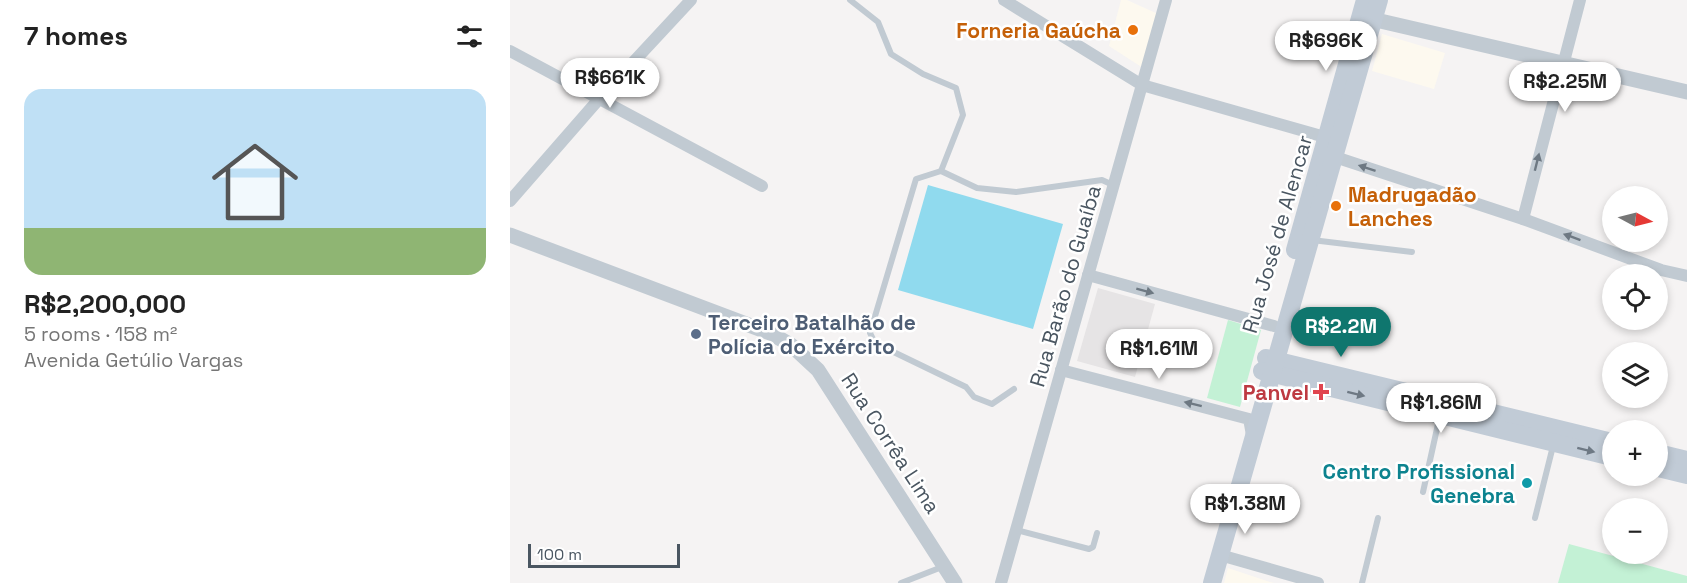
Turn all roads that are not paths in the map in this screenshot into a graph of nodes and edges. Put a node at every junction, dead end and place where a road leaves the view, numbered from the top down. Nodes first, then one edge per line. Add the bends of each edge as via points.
1 (691, 0) edge
2 (850, 0) edge
3 (1004, 0) edge
4 (1166, 0) edge
5 (1379, 0) edge
6 (1580, 0) edge
7 (1366, 12) edge
8 (510, 51) edge
9 (1563, 64) junction
10 (1142, 85) junction
11 (1687, 92) edge
12 (599, 99) junction
13 (1334, 145) junction
14 (941, 171) junction
15 (1114, 185) junction
16 (762, 186) dead end
17 (510, 201) edge
18 (1523, 219) junction
19 (510, 235) edge
20 (1311, 240) junction
21 (1412, 252) dead end
22 (1088, 275) junction
23 (1687, 276) edge
24 (1274, 326) junction
25 (1269, 366) junction
26 (1061, 370) junction
27 (1014, 389) dead end
28 (1440, 415) junction
29 (1249, 419) junction
30 (1602, 440) edge
31 (1554, 443) junction
32 (1252, 445) junction
33 (1602, 455) edge
34 (1668, 455) edge
35 (1687, 460) edge
36 (1668, 470) edge
37 (1687, 475) edge
38 (1423, 492) dead end
39 (1378, 518) dead end
40 (1535, 518) dead end
41 (1016, 530) junction
42 (1217, 530) junction
43 (1097, 533) dead end
44 (1220, 555) junction
45 (945, 566) junction
46 (1206, 579) edge
47 (901, 583) edge
48 (955, 583) edge
49 (1001, 583) edge
50 (1318, 583) edge
51 (1362, 583) edge

1 - 12 street
2 - 14 lane via 878,22 891,54 956,88 963,115
3 - 10 street
4 - 10 street, Rua Barão do Guaíba
5 - 7 main road, Rua José de Alencar
6 - 9 street
7 - 9 street
7 - 13 main road, Rua José de Alencar
8 - 12 street
9 - 11 street
18 -> 9 street
10 - 13 street
10 - 15 street, Rua Barão do Guaíba
12 - 16 street
12 - 17 street
18 -> 13 street
13 - 20 main road, Rua José de Alencar
13 - 24 main road, Rua José de Alencar
14 - 15 lane via 977,188 1016,192 1102,180
14 - 27 lane via 916,179 870,333 875,343 966,387 974,397 992,404
15 - 22 street, Rua Barão do Guaíba
23 -> 18 street
19 - 45 street, Rua Corrêa Lima via 770,333 791,345 819,370
20 - 21 lane
20 - 25 main road, Rua José de Alencar
22 -> 24 street
22 - 26 street, Rua Barão do Guaíba
24 - 25 main road, Rua José de Alencar
25 -> 28 main road
25 - 29 main road, Rua José de Alencar
25 - 30 main road
25 - 32 main road, Rua José de Alencar
29 -> 26 street
26 - 41 street, Rua Barão do Guaíba
28 - 31 main road
28 - 38 lane
29 - 32 street
29 - 42 main road, Rua José de Alencar
31 -> 33 main road
31 - 40 lane
32 - 44 main road, Rua José de Alencar
34 - 35 main road
36 - 37 main road
39 - 51 lane
41 - 43 lane via 1089,549
41 - 49 street, Rua Barão do Guaíba
42 - 44 main road
42 - 46 main road, Rua José de Alencar
44 - 46 main road, Rua José de Alencar
44 - 50 street
45 - 47 lane
45 - 48 street, Rua Corrêa Lima

